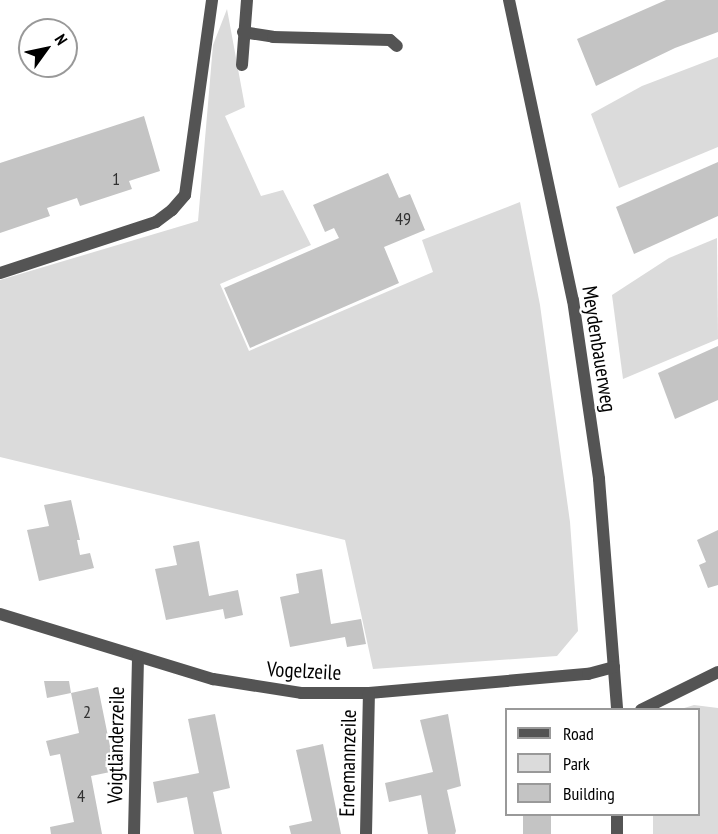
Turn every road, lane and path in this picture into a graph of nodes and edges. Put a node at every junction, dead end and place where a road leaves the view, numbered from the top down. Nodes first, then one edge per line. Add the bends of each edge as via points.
1 (212, 0) edge
2 (247, 0) edge
3 (509, 0) edge
4 (243, 32) junction
5 (397, 46) dead end
6 (242, 65) dead end
7 (0, 273) edge
8 (0, 614) edge
9 (138, 657) junction
10 (614, 667) junction
11 (718, 672) edge
12 (369, 693) junction
13 (617, 708) edge
14 (645, 708) edge
15 (617, 816) edge
16 (134, 834) edge
17 (366, 834) edge
18 (617, 834) edge

1 - 7 street via 185,195 156,222
2 - 4 street
3 - 10 street, Meydenbauerweg via 573,300 599,479
4 - 5 street via 273,37 390,40
4 - 6 street
8 - 9 street, Vogelzeile
9 - 12 street, Vogelzeile via 253,687 301,693
9 - 16 street, Voigtländerzeile
10 - 12 street, Vogelzeile via 588,674
10 - 13 street, Meydenbauerweg
11 - 14 street
12 - 17 street, Ernemannzeile
15 - 18 street

